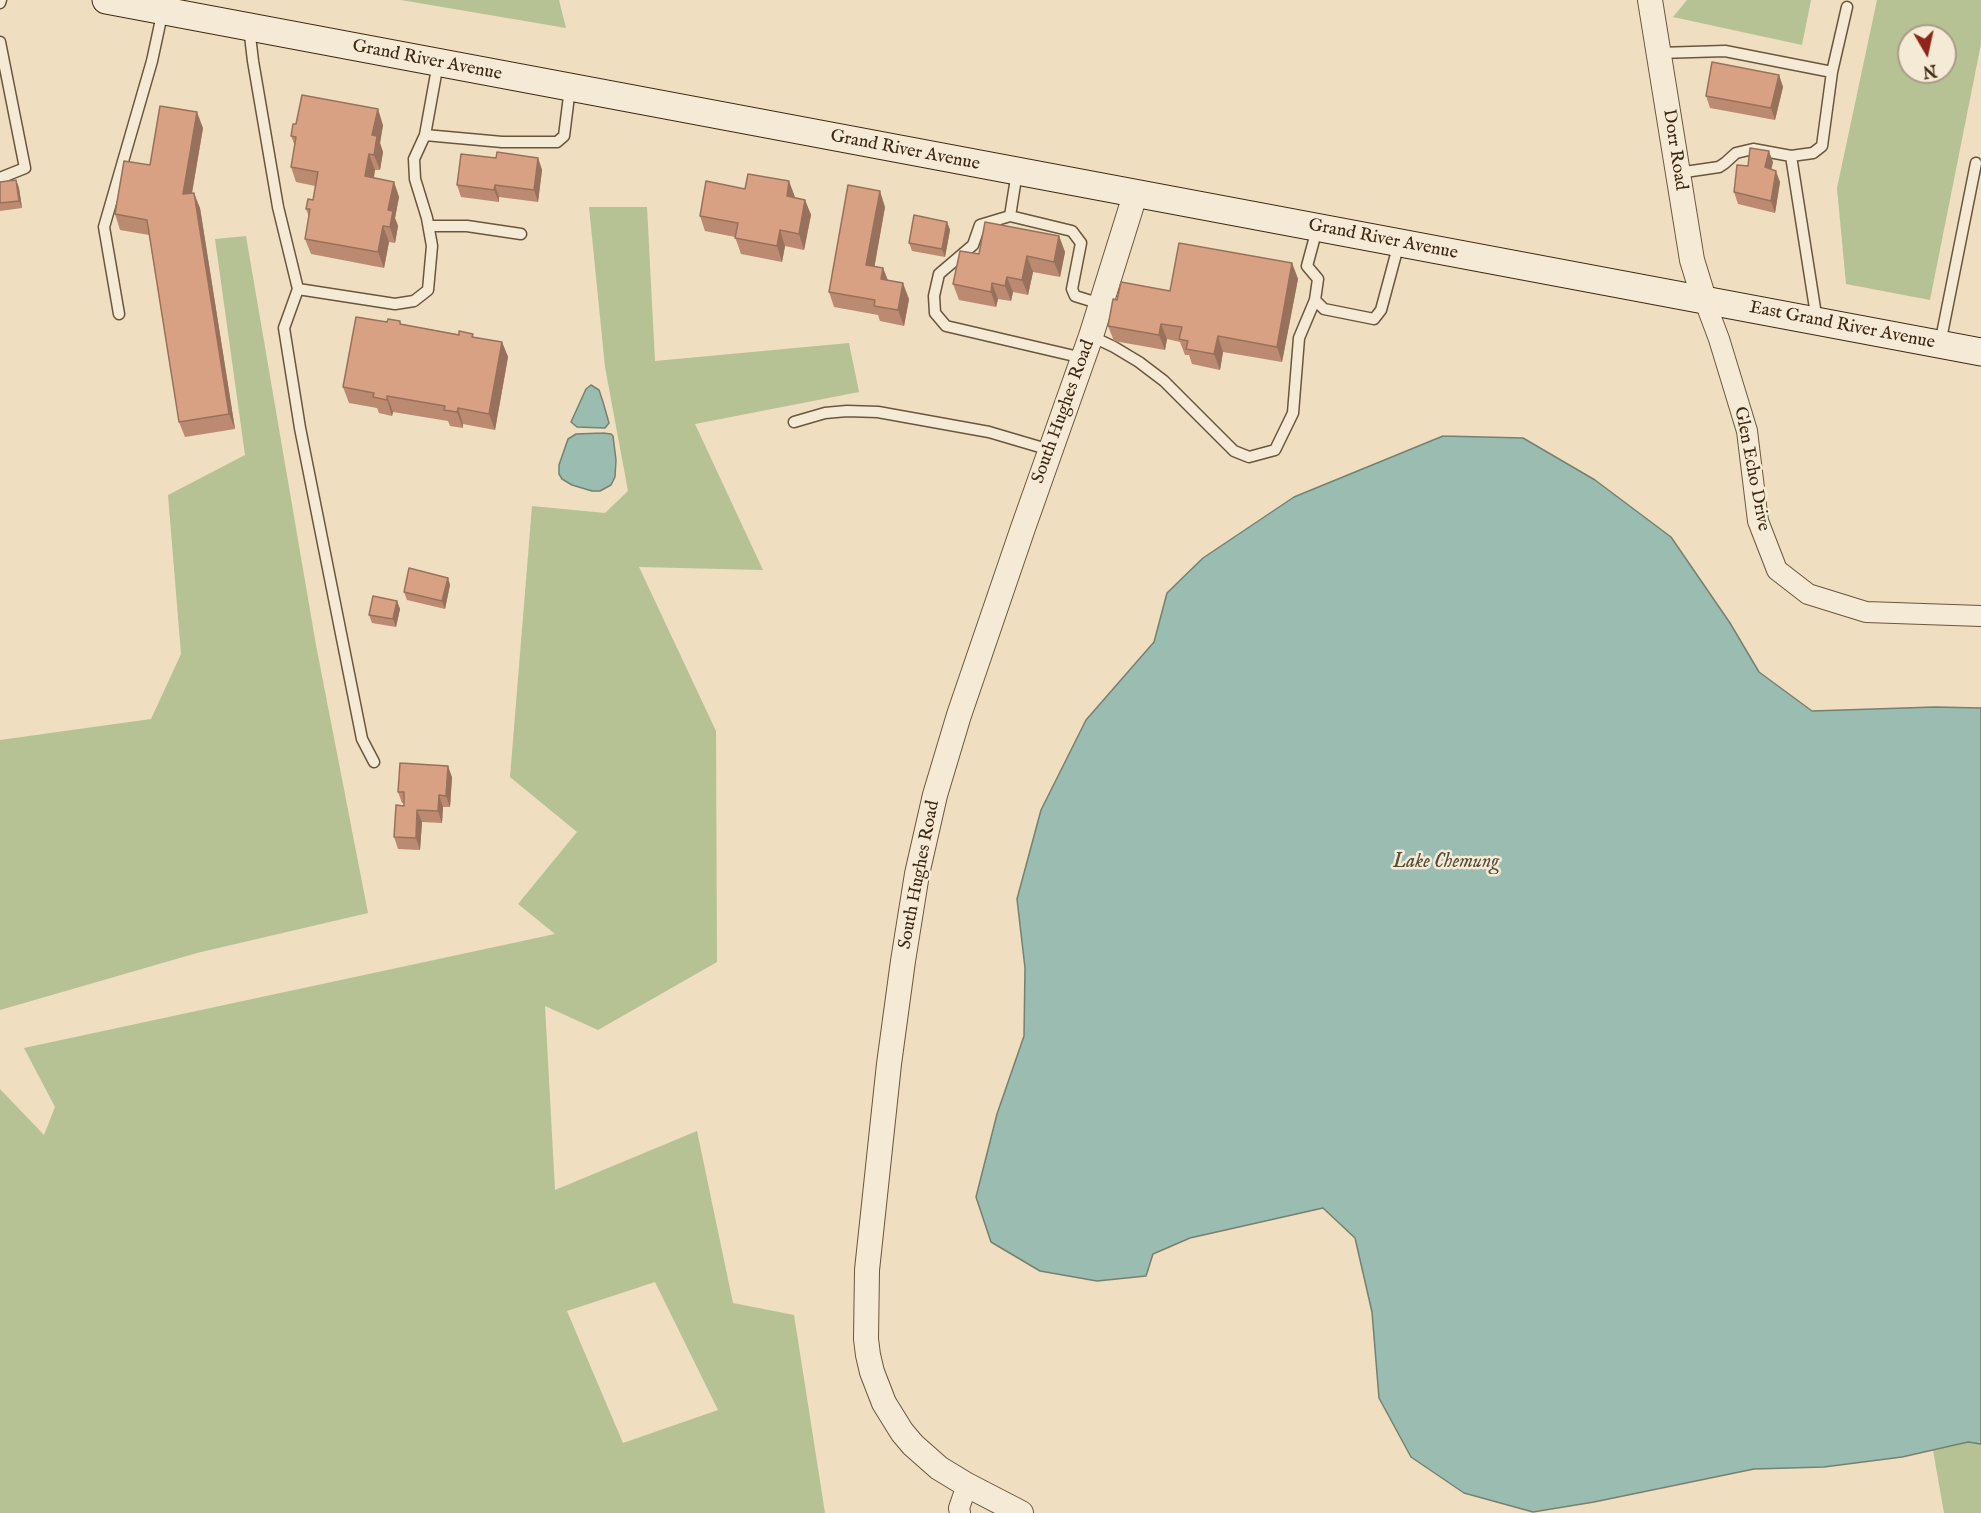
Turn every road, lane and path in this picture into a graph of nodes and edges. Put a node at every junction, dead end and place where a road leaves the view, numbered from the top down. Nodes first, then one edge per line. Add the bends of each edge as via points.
1 (106, 0) edge
2 (1650, 0) edge
3 (1847, 7) dead end
4 (163, 10) junction
5 (249, 27) junction
6 (0, 44) edge
7 (1659, 53) junction
8 (438, 63) junction
9 (1832, 72) junction
10 (570, 88) junction
11 (425, 135) junction
12 (1791, 156) junction
13 (1976, 163) dead end
14 (1017, 172) junction
15 (1678, 173) junction
16 (0, 178) edge
17 (1135, 195) junction
18 (1010, 216) junction
19 (429, 226) junction
20 (1317, 228) junction
21 (521, 234) dead end
22 (1399, 242) junction
23 (298, 289) junction
24 (1704, 299) junction
25 (1315, 300) junction
26 (1101, 304) junction
27 (119, 314) dead end
28 (1817, 321) junction
29 (1940, 345) junction
30 (1088, 347) junction
31 (1981, 352) edge
32 (794, 422) dead end
33 (1050, 450) junction
34 (1981, 616) edge
35 (374, 762) dead end
36 (967, 1485) junction
37 (960, 1513) edge
38 (1021, 1513) edge

1 - 4 main road, Grand River Avenue
2 - 7 street, Dorr Road
3 - 9 lane
4 - 5 main road, Grand River Avenue
4 - 27 lane via 104,227
5 - 8 main road, Grand River Avenue
5 - 23 lane via 278,207
6 - 16 lane via 25,168
7 - 9 lane via 1725,51
7 - 15 street, Dorr Road
8 - 10 main road, Grand River Avenue
8 - 11 lane
9 - 12 lane via 1822,146 1813,153
10 - 11 lane via 564,136 557,142
10 - 14 main road, Grand River Avenue
11 - 19 lane via 414,159 415,179
12 - 15 lane via 1753,149 1736,153 1719,167
12 - 28 lane
13 - 29 lane
14 - 17 main road, Grand River Avenue
14 - 18 lane
15 - 24 street, Dorr Road via 1692,260
17 - 20 main road, Grand River Avenue
17 - 26 street, South Hughes Road
18 - 26 lane via 1072,231 1081,243 1072,289 1075,296
18 - 30 lane via 980,225 973,245 939,274 935,313 946,326
19 - 21 lane via 467,226
19 - 23 lane via 432,246 428,290 414,301 395,304
20 - 22 main road, Grand River Avenue
20 - 25 lane via 1307,266 1318,279
22 - 24 main road, Grand River Avenue
22 - 25 lane via 1381,310 1374,319 1323,309
23 - 35 lane via 284,328 300,428 362,739
24 - 28 main road, East Grand River Avenue
24 - 34 street, Glen Echo Drive via 1747,431 1758,521 1777,570 1808,594 1866,612
25 - 30 lane via 1299,338 1293,413 1275,450 1249,457 1234,451 1164,381 1139,362 1114,346
26 - 30 street, South Hughes Road
28 - 29 main road, East Grand River Avenue
29 - 31 main road, East Grand River Avenue
30 - 33 street, South Hughes Road
32 - 33 lane via 825,413 878,412 988,432
33 - 36 street, South Hughes Road via 959,715 917,874 889,1064 867,1270 868,1355 884,1403 913,1445 939,1468
36 - 37 street
36 - 38 street, South Hughes Road

